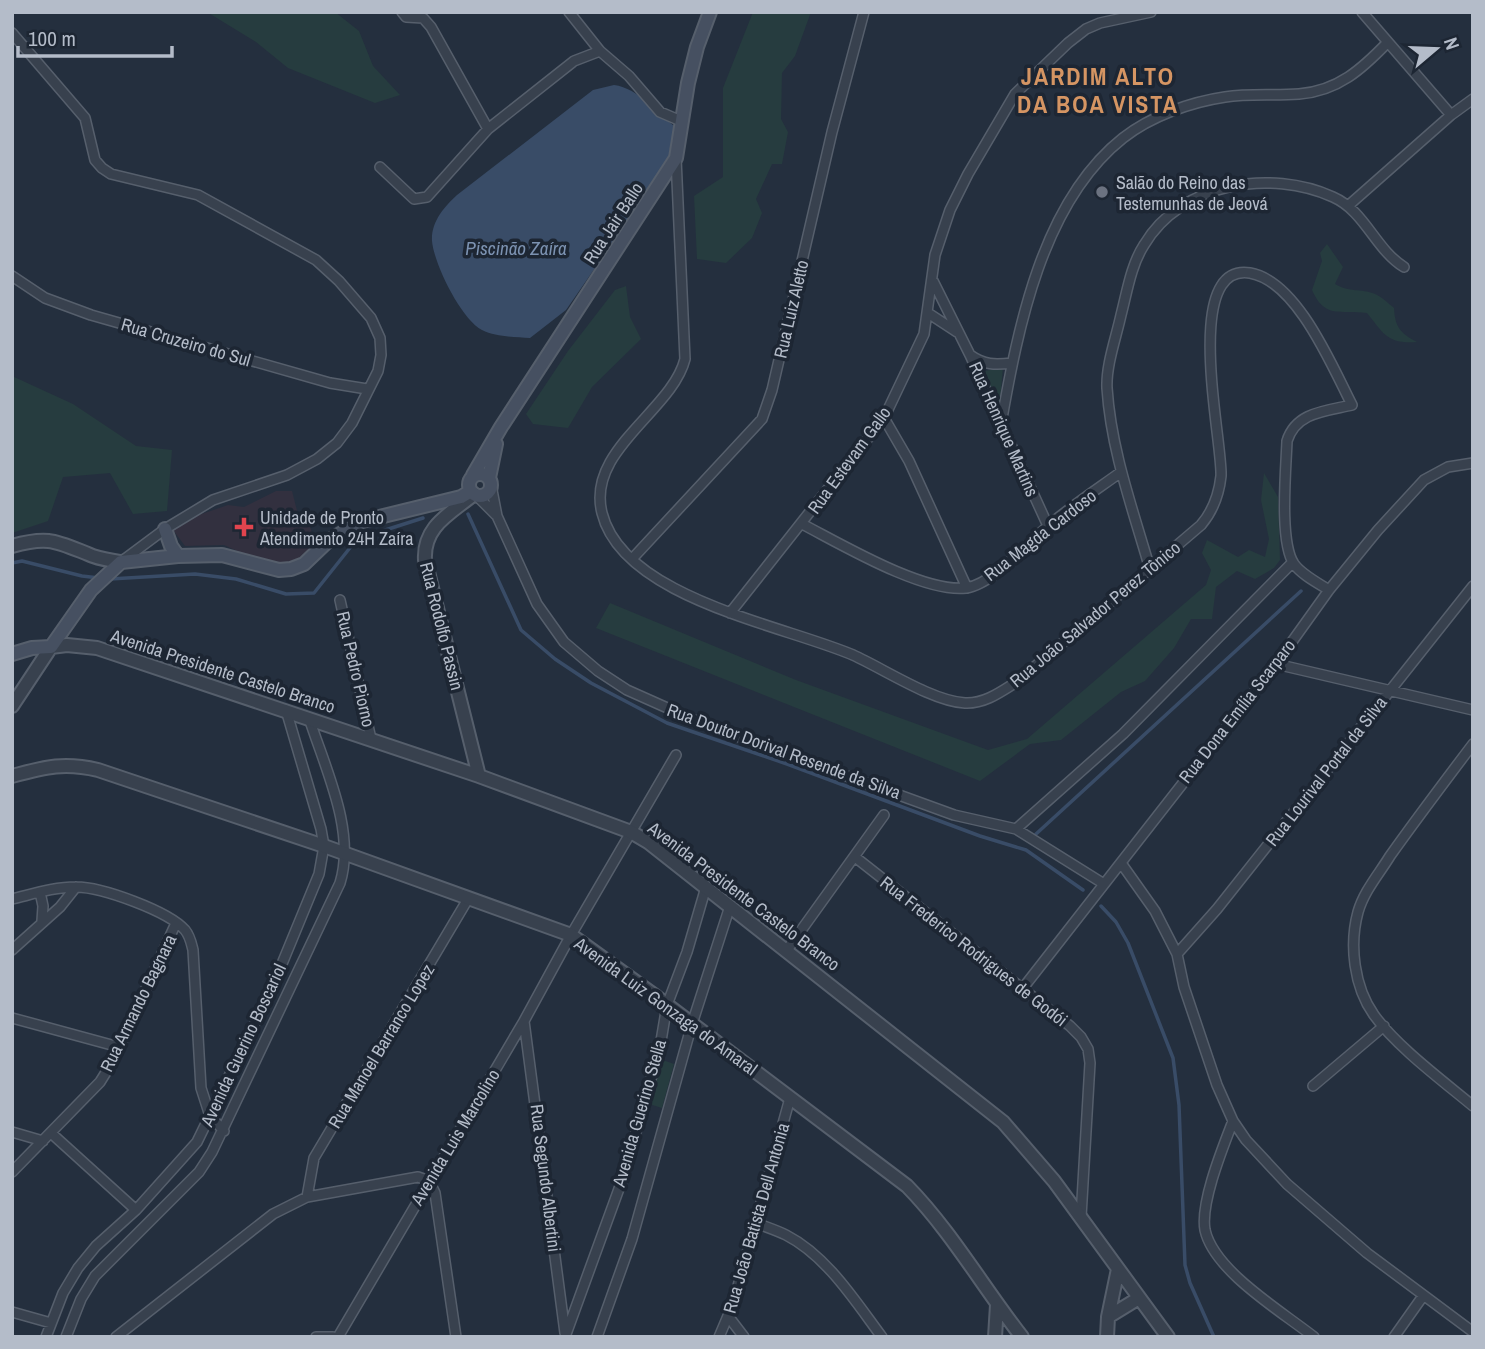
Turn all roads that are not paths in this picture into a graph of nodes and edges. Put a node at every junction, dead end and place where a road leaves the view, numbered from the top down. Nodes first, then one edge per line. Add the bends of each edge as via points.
1 (402, 12) edge
2 (569, 12) edge
3 (710, 12) edge
4 (864, 12) edge
5 (1151, 12) edge
6 (1362, 12) edge
7 (12, 33) edge
8 (1388, 42) junction
9 (600, 51) junction
10 (1473, 99) edge
11 (1451, 115) junction
12 (681, 121) junction
13 (488, 129) junction
14 (676, 158) junction
15 (380, 167) dead end
16 (1349, 205) junction
17 (1404, 267) dead end
18 (12, 276) edge
19 (932, 279) junction
20 (928, 313) junction
21 (958, 333) junction
22 (970, 355) junction
23 (1012, 363) junction
24 (367, 389) junction
25 (884, 418) junction
26 (1001, 424) junction
27 (498, 433) junction
28 (1473, 463) edge
29 (1121, 472) junction
30 (490, 482) junction
31 (473, 488) junction
32 (497, 516) junction
33 (802, 524) junction
34 (1048, 526) junction
35 (165, 529) junction
36 (12, 546) edge
37 (178, 556) junction
38 (632, 559) junction
39 (121, 562) junction
40 (1293, 562) junction
41 (1150, 569) junction
42 (1473, 586) edge
43 (967, 588) junction
44 (1329, 590) junction
45 (340, 600) dead end
46 (730, 612) junction
47 (51, 647) junction
48 (12, 654) edge
49 (1276, 664) junction
50 (1390, 690) junction
51 (12, 706) edge
52 (286, 710) junction
53 (1473, 710) edge
54 (309, 718) junction
55 (371, 739) junction
56 (1473, 744) edge
57 (676, 755) dead end
58 (14, 775) edge
59 (479, 776) junction
60 (884, 815) dead end
61 (1016, 830) junction
62 (631, 832) junction
63 (324, 846) junction
64 (346, 855) junction
65 (855, 857) junction
66 (1121, 863) junction
67 (1104, 884) junction
68 (76, 887) junction
69 (706, 887) junction
70 (40, 892) junction
71 (12, 899) edge
72 (468, 899) junction
73 (730, 906) junction
74 (42, 921) junction
75 (176, 923) junction
76 (570, 935) junction
77 (12, 950) edge
78 (787, 950) junction
79 (1177, 954) junction
80 (1023, 988) junction
81 (667, 1005) junction
82 (12, 1018) edge
83 (524, 1021) junction
84 (692, 1024) junction
85 (1384, 1026) junction
86 (119, 1046) junction
87 (1313, 1086) dead end
88 (790, 1098) junction
89 (1473, 1106) edge
90 (210, 1116) junction
91 (1233, 1121) junction
92 (224, 1131) junction
93 (12, 1132) edge
94 (51, 1133) junction
95 (43, 1141) junction
96 (12, 1172) edge
97 (429, 1181) junction
98 (307, 1197) junction
99 (136, 1210) junction
100 (1081, 1217) junction
101 (756, 1223) junction
102 (1118, 1269) junction
103 (1423, 1296) junction
104 (1139, 1298) junction
105 (997, 1306) junction
106 (12, 1312) edge
107 (728, 1316) junction
108 (1108, 1317) junction
109 (51, 1323) junction
110 (1473, 1332) edge
111 (565, 1336) edge
112 (46, 1337) edge
113 (66, 1337) edge
114 (116, 1337) edge
115 (316, 1337) edge
116 (335, 1337) edge
117 (456, 1337) edge
118 (597, 1337) edge
119 (719, 1337) edge
120 (744, 1337) edge
121 (882, 1337) edge
122 (995, 1337) edge
123 (1022, 1337) edge
124 (1107, 1337) edge
125 (1168, 1337) edge
126 (1314, 1337) edge
127 (1394, 1337) edge

1 - 13 street via 406,17 423,18 431,27
2 - 9 street
3 - 12 main road, Rua Jair Ballo via 697,47
4 - 38 street, Rua Luiz Aletto via 762,419
5 - 19 street, Rua Estevam Gallo via 1086,29 1015,94 950,210
6 - 8 street
7 - 24 street via 85,118 95,160 102,168 198,195 316,260 339,281 372,318 380,338 378,371
8 - 11 street
8 - 23 street via 1354,75 1321,91 1202,101 1156,118 1121,139 1075,194 1043,254
9 - 12 street via 660,112
9 - 13 street via 574,61
10 - 11 street
11 - 16 street
12 - 14 main road, Rua Jair Ballo
13 - 15 street via 422,199 414,199
14 - 27 main road, Rua Jair Ballo
14 - 38 street, Rua João Salvador Perez Tônico via 685,359 679,377 607,468 600,499 611,532
16 - 17 street
16 - 29 street via 1297,185 1250,183 1219,188 1192,200 1153,231 1133,270 1108,380
18 - 24 street, Rua Cruzeiro do Sul via 46,298 91,316 330,383
19 - 20 street, Rua Estevam Gallo
19 - 21 street, Rua Henrique Martins
20 - 21 street, Rua Henrique Martins
20 - 25 street, Rua Estevam Gallo via 924,334
21 - 22 street, Rua Henrique Martins
22 - 23 street via 992,365
22 - 26 street, Rua Henrique Martins
23 - 26 street
24 - 35 street via 352,423 317,459 287,475 213,500
25 - 33 street, Rua Estevam Gallo
25 - 43 street via 909,461
26 - 34 street, Rua Henrique Martins
27 - 30 main road, Rua Jair Ballo
27 - 31 main road, Rua Jair Ballo
28 - 44 street, Rua Dona Emília Scarparo via 1448,467 1424,480
29 - 34 street, Rua Magda Cardoso
29 - 41 street
30 - 31 main road via 485,495
30 - 31 main road via 482,474
30 - 32 street, Rua Doutor Dorival Resende da Silva
31 - 32 street, Rua Doutor Dorival Resende da Silva
31 - 37 main road via 452,498 363,521 291,569 222,555
31 - 59 street, Rua Rodolfo Passin via 430,531 424,546
32 - 61 street, Rua Doutor Dorival Resende da Silva via 537,604 564,642 627,690 701,723 954,815
33 - 43 street, Rua Magda Cardoso via 919,580
33 - 46 street, Rua Estevam Gallo
34 - 43 street, Rua Magda Cardoso via 998,570
35 - 37 main road
35 - 39 street
36 - 39 street via 53,540
37 - 39 main road
38 - 46 street, Rua João Salvador Perez Tônico via 679,590
39 - 47 main road via 91,590
40 - 41 street, Rua João Salvador Perez Tônico via 1286,526 1290,432 1310,415 1352,405 1285,294 1249,273 1231,276 1222,284 1212,318 1210,386 1221,455 1215,502 1201,524
40 - 44 street
40 - 61 street via 1124,734
41 - 46 street, Rua João Salvador Perez Tônico via 1018,681 990,698 965,703 932,694 852,655
42 - 50 street, Rua Lourival Portal da Silva
44 - 49 street, Rua Dona Emília Scarparo
45 - 55 street, Rua Pedro Piorno
47 - 48 main road, Avenida Presidente Castelo Branco
47 - 51 street
47 - 52 street, Avenida Presidente Castelo Branco via 97,648
49 - 50 street
49 - 66 street, Rua Dona Emília Scarparo
50 - 53 street
50 - 79 street, Rua Lourival Portal da Silva
52 - 54 street, Avenida Presidente Castelo Branco
52 - 63 street, Avenida Guerino Boscariol
54 - 55 street, Avenida Presidente Castelo Branco
54 - 64 street, Avenida Guerino Boscariol via 344,825
55 - 59 street, Avenida Presidente Castelo Branco
56 - 85 street via 1388,859 1358,910 1357,976
57 - 62 street, Avenida Luis Marcolino
58 - 63 street, Avenida Luiz Gonzaga do Amaral via 75,764
59 - 62 street, Avenida Presidente Castelo Branco
60 - 65 street
61 - 67 street, Rua Doutor Dorival Resende da Silva
62 - 69 street, Avenida Presidente Castelo Branco
62 - 76 street, Avenida Luis Marcolino
63 - 64 street, Avenida Luiz Gonzaga do Amaral
63 - 90 street, Avenida Guerino Boscariol via 319,874 272,988
64 - 72 street, Avenida Luiz Gonzaga do Amaral
64 - 92 street, Avenida Guerino Boscariol via 340,883
65 - 78 street
65 - 80 street, Rua Frederico Rodrigues de Godói
66 - 67 street, Rua Dona Emília Scarparo
66 - 79 street via 1155,911
67 - 80 street, Rua Dona Emília Scarparo
68 - 70 street, Rua Armando Bagnara
68 - 74 street
68 - 75 street, Rua Armando Bagnara via 107,891
69 - 73 street, Avenida Presidente Castelo Branco
69 - 81 street, Avenida Guerino Stella
70 - 71 street, Rua Armando Bagnara
70 - 74 street
72 - 76 street, Avenida Luiz Gonzaga do Amaral
72 - 98 street, Rua Manoel Barranco Lopez via 314,1158
73 - 78 street, Avenida Presidente Castelo Branco
73 - 84 street, Avenida Guerino Stella
74 - 77 street
75 - 86 street, Rua Armando Bagnara
75 - 90 street, Rua Armando Bagnara via 190,938 193,950 201,1088
76 - 81 street, Avenida Luiz Gonzaga do Amaral
76 - 83 street, Avenida Luis Marcolino
78 - 100 street, Avenida Presidente Castelo Branco via 1003,1122
79 - 91 street via 1187,997
80 - 100 street, Rua Frederico Rodrigues de Godói via 1070,1026 1088,1049
81 - 84 street, Avenida Luiz Gonzaga do Amaral
81 - 111 street, Avenida Guerino Stella via 660,1047 624,1175
82 - 86 street
83 - 97 street, Avenida Luis Marcolino
83 - 111 street, Rua Segundo Albertini
84 - 88 street, Avenida Luiz Gonzaga do Amaral
84 - 118 street, Avenida Guerino Stella via 632,1239
85 - 87 street
85 - 89 street
86 - 94 street, Rua Armando Bagnara via 100,1082
88 - 101 street, Rua João Batista Dell Antonia
88 - 105 street, Avenida Luiz Gonzaga do Amaral via 922,1202
90 - 92 street, Rua Armando Bagnara
90 - 99 street, Avenida Guerino Boscariol via 197,1142
91 - 103 street via 1287,1184
91 - 126 street via 1205,1213 1210,1244 1237,1277
92 - 113 street, Avenida Guerino Boscariol via 199,1172 95,1276 80,1299
93 - 95 street
94 - 95 street, Rua Armando Bagnara
94 - 99 street
95 - 96 street, Rua Armando Bagnara
97 - 98 street via 407,1177
97 - 116 street, Avenida Luis Marcolino
97 - 117 street via 438,1206
98 - 114 street via 273,1214
99 - 109 street, Avenida Guerino Boscariol via 78,1268
100 - 102 street, Avenida Presidente Castelo Branco
101 - 107 street, Rua João Batista Dell Antonia
101 - 121 street via 788,1236 808,1251 844,1285
102 - 104 street, Avenida Presidente Castelo Branco
102 - 108 street
103 - 110 street
103 - 127 street
104 - 108 street
104 - 125 street, Avenida Presidente Castelo Branco
105 - 122 street
105 - 123 street, Avenida Luiz Gonzaga do Amaral
106 - 109 street
107 - 119 street, Rua João Batista Dell Antonia
107 - 120 street
108 - 124 street
109 - 112 street, Avenida Guerino Boscariol
115 - 116 street

